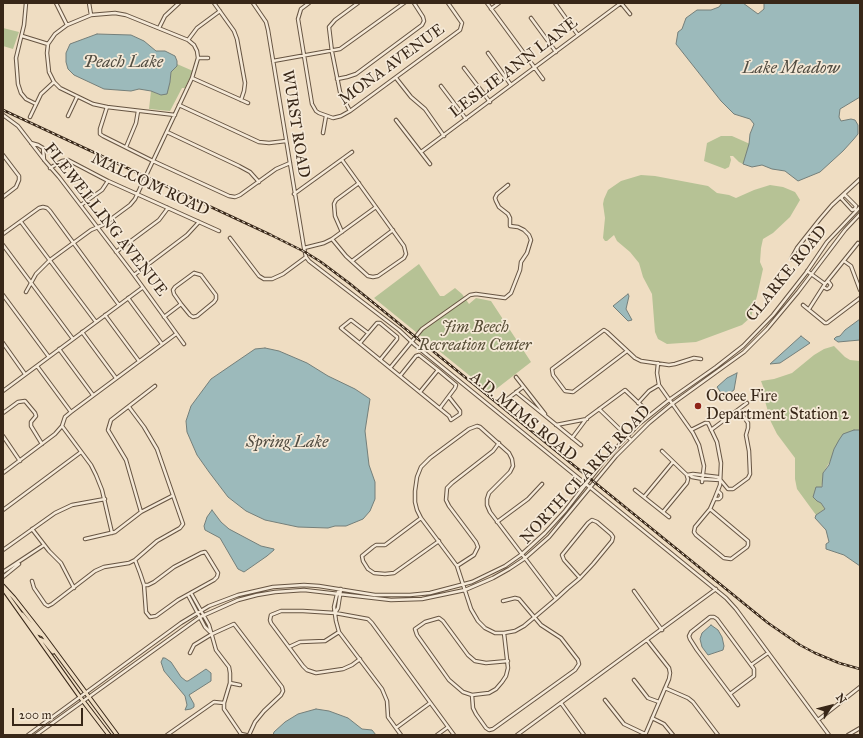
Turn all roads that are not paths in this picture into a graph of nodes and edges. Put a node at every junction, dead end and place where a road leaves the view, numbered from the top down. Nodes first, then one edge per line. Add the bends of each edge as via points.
1 (26, 3) edge
2 (56, 3) edge
3 (89, 3) edge
4 (179, 3) edge
5 (214, 3) edge
6 (253, 3) edge
7 (309, 3) edge
8 (358, 3) edge
9 (404, 3) edge
10 (414, 3) edge
11 (448, 3) edge
12 (487, 3) edge
13 (499, 3) edge
14 (555, 3) edge
15 (621, 3) edge
16 (491, 9) junction
17 (220, 11) junction
18 (630, 14) dead end
19 (91, 15) junction
20 (531, 18) dead end
21 (67, 25) junction
22 (159, 28) junction
23 (578, 35) junction
24 (22, 36) junction
25 (188, 40) junction
26 (48, 44) junction
27 (332, 52) junction
28 (556, 52) junction
29 (488, 53) dead end
30 (304, 56) junction
31 (198, 58) junction
32 (208, 58) dead end
33 (273, 61) junction
34 (464, 68) dead end
35 (534, 68) junction
36 (192, 78) junction
37 (396, 78) junction
38 (337, 79) junction
39 (543, 79) dead end
40 (54, 82) junction
41 (511, 85) junction
42 (441, 86) dead end
43 (77, 97) junction
44 (241, 100) junction
45 (490, 102) junction
46 (248, 103) dead end
47 (36, 104) junction
48 (179, 105) junction
49 (107, 107) junction
50 (138, 111) junction
51 (350, 111) junction
52 (175, 114) junction
53 (3, 115) edge
54 (68, 116) dead end
55 (326, 116) junction
56 (30, 117) dead end
57 (466, 119) junction
58 (396, 120) dead end
59 (167, 132) junction
60 (323, 133) dead end
61 (444, 136) junction
62 (286, 141) junction
63 (31, 143) junction
64 (126, 147) junction
65 (352, 152) dead end
66 (421, 152) junction
67 (3, 155) edge
68 (342, 160) junction
69 (44, 161) junction
70 (153, 161) junction
71 (290, 163) junction
72 (430, 164) dead end
73 (50, 168) junction
74 (860, 179) edge
75 (108, 180) junction
76 (259, 182) junction
77 (359, 183) junction
78 (508, 185) dead end
79 (138, 194) junction
80 (294, 194) junction
81 (3, 196) edge
82 (842, 196) junction
83 (850, 200) junction
84 (846, 203) junction
85 (80, 206) junction
86 (376, 207) junction
87 (860, 207) edge
88 (168, 208) junction
89 (856, 210) junction
90 (860, 215) edge
91 (21, 222) junction
92 (199, 222) junction
93 (97, 227) junction
94 (393, 230) junction
95 (219, 231) dead end
96 (342, 232) junction
97 (3, 234) edge
98 (230, 238) dead end
99 (332, 239) junction
100 (74, 242) junction
101 (858, 243) dead end
102 (3, 245) edge
103 (304, 248) junction
104 (116, 252) junction
105 (304, 252) joint
106 (306, 257) junction
107 (791, 259) dead end
108 (50, 260) junction
109 (352, 261) junction
110 (844, 261) junction
111 (807, 271) junction
112 (811, 273) junction
113 (134, 275) junction
114 (828, 281) junction
115 (30, 283) junction
116 (824, 286) junction
117 (142, 288) junction
118 (860, 290) edge
119 (26, 292) dead end
120 (3, 295) edge
121 (128, 298) junction
122 (860, 298) edge
123 (181, 304) junction
124 (803, 304) dead end
125 (119, 305) junction
126 (809, 309) junction
127 (105, 316) junction
128 (164, 317) junction
129 (96, 322) junction
130 (82, 332) junction
131 (368, 333) junction
132 (176, 334) junction
133 (72, 339) junction
134 (411, 342) junction
135 (3, 343) edge
136 (360, 343) junction
137 (162, 344) junction
138 (184, 344) dead end
139 (59, 349) junction
140 (627, 351) junction
141 (732, 355) joint
142 (49, 356) junction
143 (701, 359) dead end
144 (734, 359) joint
145 (380, 360) junction
146 (139, 361) junction
147 (658, 363) junction
148 (37, 366) junction
149 (390, 368) junction
150 (438, 370) junction
151 (25, 374) junction
152 (400, 376) junction
153 (116, 378) junction
154 (516, 378) dead end
155 (659, 385) junction
156 (155, 386) dead end
157 (524, 387) junction
158 (3, 391) edge
159 (420, 392) junction
160 (516, 392) junction
161 (93, 395) junction
162 (449, 397) junction
163 (506, 400) dead end
164 (669, 400) junction
165 (638, 403) junction
166 (747, 403) dead end
167 (672, 404) junction
168 (129, 407) junction
169 (440, 408) junction
170 (644, 408) dead end
171 (599, 409) junction
172 (739, 410) junction
173 (70, 412) junction
174 (3, 413) edge
175 (547, 418) junction
176 (587, 418) junction
177 (556, 425) junction
178 (62, 426) junction
179 (691, 430) junction
180 (712, 430) junction
181 (3, 436) edge
182 (627, 436) junction
183 (572, 438) junction
184 (631, 440) junction
185 (499, 443) junction
186 (42, 444) junction
187 (581, 445) dead end
188 (662, 451) dead end
189 (81, 452) junction
190 (20, 461) junction
191 (673, 462) junction
192 (3, 473) edge
193 (689, 475) junction
194 (703, 479) junction
195 (720, 480) junction
196 (585, 483) junction
197 (542, 484) dead end
198 (591, 488) junction
199 (635, 490) dead end
200 (718, 491) junction
201 (172, 496) junction
202 (644, 497) junction
203 (104, 499) junction
204 (715, 499) junction
205 (4, 509) edge
206 (710, 510) junction
207 (141, 512) junction
208 (663, 512) junction
209 (669, 517) dead end
210 (421, 518) junction
211 (497, 522) junction
212 (32, 529) junction
213 (112, 533) junction
214 (85, 539) dead end
215 (439, 541) junction
216 (44, 545) junction
217 (3, 550) edge
218 (522, 554) junction
219 (524, 559) junction
220 (22, 560) junction
221 (135, 560) junction
222 (457, 566) junction
223 (3, 572) edge
224 (3, 577) edge
225 (580, 578) junction
226 (32, 581) dead end
227 (144, 585) junction
228 (464, 585) junction
229 (3, 587) edge
230 (74, 588) junction
231 (341, 589) junction
232 (716, 589) junction
233 (465, 590) junction
234 (634, 591) dead end
235 (191, 593) junction
236 (339, 594) junction
237 (188, 595) junction
238 (556, 599) junction
239 (504, 601) dead end
240 (201, 610) junction
241 (19, 612) junction
242 (198, 613) junction
243 (335, 613) junction
244 (203, 615) junction
245 (200, 617) junction
246 (535, 617) junction
247 (209, 625) junction
248 (206, 627) junction
249 (662, 630) junction
250 (339, 632) junction
251 (504, 633) junction
252 (212, 634) junction
253 (43, 635) junction
254 (38, 639) junction
255 (647, 640) junction
256 (289, 647) junction
257 (768, 652) junction
258 (190, 653) dead end
259 (360, 659) junction
260 (61, 660) junction
261 (508, 661) junction
262 (751, 665) junction
263 (634, 680) dead end
264 (230, 683) junction
265 (240, 685) dead end
266 (860, 687) edge
267 (665, 688) junction
268 (86, 693) junction
269 (730, 694) junction
270 (472, 695) junction
271 (80, 697) junction
272 (88, 697) junction
273 (605, 700) dead end
274 (83, 701) junction
275 (659, 702) junction
276 (224, 703) junction
277 (430, 703) junction
278 (561, 703) junction
279 (738, 705) dead end
280 (652, 718) junction
281 (818, 720) junction
282 (448, 727) junction
283 (396, 728) junction
284 (860, 728) edge
285 (33, 731) junction
286 (28, 735) edge
287 (36, 735) edge
288 (109, 735) edge
289 (117, 735) edge
290 (167, 735) edge
291 (247, 735) edge
292 (401, 735) edge
293 (437, 735) edge
294 (454, 735) edge
295 (517, 735) edge
296 (584, 735) edge
297 (645, 735) edge
298 (673, 735) edge
299 (718, 735) edge
300 (829, 735) edge
301 (848, 735) edge

1 - 24 street
2 - 21 street
3 - 19 street
4 - 22 street via 165,16
5 - 17 street
6 - 33 street, WURST ROAD via 266,22
7 - 30 street via 301,10 298,19
8 - 27 street via 331,24 329,33
9 - 27 street via 350,43
10 - 38 street via 422,13 422,25 356,74
11 - 37 street, MONA AVENUE via 460,20 460,30
12 - 16 street
13 - 16 street
14 - 23 street
15 - 18 street
15 - 23 street, LESLIE ANN LANE
16 - 35 street
17 - 25 street via 197,28
17 - 44 street via 237,39 245,83
19 - 21 street
19 - 22 street via 126,15
20 - 28 street
21 - 26 street via 55,34
22 - 25 street
23 - 28 street, LESLIE ANN LANE
24 - 26 street
24 - 47 street via 16,58 18,84 26,99
25 - 31 street via 194,45
26 - 40 street via 49,72
27 - 30 street
27 - 38 street
28 - 35 street, LESLIE ANN LANE
29 - 41 street
30 - 33 street
30 - 55 street via 312,104 316,111
31 - 32 street
31 - 36 street
33 - 62 street, WURST ROAD
34 - 45 street
35 - 39 street
35 - 41 street, LESLIE ANN LANE
36 - 44 street
36 - 48 street
37 - 51 street, MONA AVENUE
37 - 61 street via 411,97 425,109
38 - 51 street via 340,92
40 - 43 street
40 - 47 street via 41,94
41 - 45 street, LESLIE ANN LANE
42 - 57 street
43 - 49 street
43 - 54 street
44 - 46 street
45 - 57 street, LESLIE ANN LANE
47 - 56 street
48 - 52 street
48 - 62 street via 259,142
49 - 50 street
49 - 64 street via 100,134
50 - 52 street
50 - 64 street
51 - 55 street, MONA AVENUE via 333,118
52 - 59 street
53 - 63 street, FLEWELLING AVENUE via 18,126
55 - 60 street
57 - 61 street, LESLIE ANN LANE
58 - 66 street
59 - 70 street
59 - 76 street via 239,166 250,172
61 - 66 street, LESLIE ANN LANE
62 - 71 street, WURST ROAD
63 - 69 street, FLEWELLING AVENUE
63 - 69 street via 43,148
64 - 70 street
65 - 68 street
66 - 72 street
67 - 81 street via 20,180 16,187
68 - 77 street
68 - 80 street
69 - 73 street, FLEWELLING AVENUE
70 - 76 street via 229,196 240,195
70 - 79 street
71 - 76 street via 276,169
71 - 80 street, WURST ROAD
73 - 75 street, MALCOM ROAD via 68,160
73 - 85 street, FLEWELLING AVENUE
74 - 82 street
75 - 79 street, MALCOM ROAD
75 - 85 street via 102,190
77 - 86 street
77 - 96 street via 334,204 335,216
78 - 134 street via 497,194 496,201 508,214 510,226 524,230 531,240 511,293 505,298 470,295 422,329
79 - 88 street, MALCOM ROAD
79 - 93 street via 130,205
80 - 103 street, WURST ROAD
82 - 83 street via 845,195
82 - 84 street
82 - 107 street via 809,232
83 - 84 street
83 - 89 street via 856,206
84 - 89 street via 852,210
85 - 93 street, FLEWELLING AVENUE
86 - 94 street
86 - 96 street
87 - 89 street, CLARKE ROAD
88 - 92 street, MALCOM ROAD
88 - 104 street via 159,220
89 - 90 street
89 - 111 street, CLARKE ROAD via 827,242
90 - 112 street, CLARKE ROAD
91 - 97 street
91 - 100 street via 39,208 47,208
91 - 108 street
92 - 95 street, MALCOM ROAD
92 - 113 street via 187,235
93 - 100 street
93 - 104 street, FLEWELLING AVENUE
94 - 109 street
94 - 109 street via 406,250 404,258 373,277 368,276
96 - 99 street
98 - 106 street via 264,279 272,279 283,274
99 - 103 street
99 - 109 street
100 - 108 street
100 - 125 street
101 - 110 street
102 - 115 street
103 - 105 street, WURST ROAD
104 - 113 street, FLEWELLING AVENUE
105 - 106 street, A.D. MIMS ROAD
106 - 134 street, A.D. MIMS ROAD
108 - 115 street via 40,268
108 - 129 street
110 - 114 street
110 - 118 street via 851,266
111 - 112 street
111 - 141 street, CLARKE ROAD via 773,315
112 - 116 street
112 - 144 street, CLARKE ROAD via 782,313
113 - 117 street, FLEWELLING AVENUE
114 - 116 street
114 - 116 street via 831,286 827,289
115 - 119 street
115 - 133 street
116 - 126 street
117 - 121 street
117 - 128 street, FLEWELLING AVENUE
120 - 142 street
121 - 125 street
121 - 137 street
122 - 126 street via 828,323 824,323
123 - 123 street via 190,315 197,316 214,302 216,295 201,275 194,273 173,290
123 - 128 street
124 - 126 street
125 - 127 street
127 - 129 street
127 - 146 street
128 - 132 street, FLEWELLING AVENUE
129 - 130 street
130 - 133 street
130 - 153 street
131 - 136 street
131 - 136 street via 351,320 341,328
131 - 145 street via 380,323 397,337
132 - 137 street
132 - 138 street, FLEWELLING AVENUE
133 - 139 street
134 - 149 street
134 - 196 street, A.D. MIMS ROAD
135 - 151 street
136 - 145 street
137 - 146 street
139 - 142 street
139 - 161 street
140 - 140 street via 604,330 552,369 553,375 565,391 573,392
140 - 147 street via 641,361
141 - 164 street, NORTH CLARKE ROAD
142 - 148 street
143 - 147 street via 694,358 675,364
144 - 167 street, NORTH CLARKE ROAD
145 - 149 street
146 - 153 street
147 - 155 street
148 - 151 street
148 - 173 street
149 - 152 street
150 - 152 street via 419,355
150 - 159 street
150 - 162 street via 456,385
151 - 158 street
152 - 159 street
153 - 161 street
154 - 157 street
155 - 164 street
155 - 165 street
156 - 168 street
157 - 160 street
157 - 175 street
159 - 169 street
160 - 163 street
160 - 175 street
161 - 173 street
162 - 169 street
162 - 169 street via 460,410 460,414 451,420
164 - 167 street
164 - 182 street, NORTH CLARKE ROAD
165 - 170 street
165 - 171 street via 624,390
166 - 172 street
167 - 179 street
167 - 184 street, NORTH CLARKE ROAD
168 - 201 street via 157,449
168 - 207 street via 111,420 108,430 124,454
171 - 176 street
171 - 182 street
172 - 180 street
172 - 195 street via 748,423 746,435 750,474 732,490
173 - 178 street via 63,420
174 - 186 street via 21,400 25,400 36,416 31,426
175 - 177 street
176 - 177 street
176 - 183 street
177 - 183 street
178 - 186 street
178 - 189 street
179 - 180 street via 706,422
179 - 194 street via 702,451
180 - 195 street via 720,455
181 - 190 street
182 - 184 street
182 - 196 street, NORTH CLARKE ROAD
183 - 187 street
184 - 198 street, NORTH CLARKE ROAD
185 - 210 street via 477,426 469,429 430,458 421,467 415,491 416,510
185 - 211 street via 509,453 513,466 506,478 489,492 487,505
185 - 222 street via 447,488 446,500 449,506 478,547 474,555
186 - 190 street
188 - 191 street
189 - 203 street via 96,475
189 - 205 street
190 - 192 street
191 - 193 street
191 - 202 street
193 - 194 street
193 - 208 street via 687,483
194 - 195 street
195 - 200 street
196 - 198 street, A.D. MIMS ROAD
196 - 218 street, NORTH CLARKE ROAD via 555,523
197 - 211 street via 528,500
198 - 219 street, NORTH CLARKE ROAD via 549,537
198 - 232 street, A.D. MIMS ROAD
199 - 202 street
200 - 204 street
200 - 204 street via 721,496
201 - 207 street
201 - 221 street via 183,524
202 - 208 street
203 - 212 street via 64,508
203 - 213 street
204 - 206 street
206 - 206 street via 695,527 695,534 724,558 731,559 748,545 748,541
207 - 213 street
208 - 209 street
210 - 215 street
210 - 215 street via 385,545 373,547 362,556 368,569 374,573 394,573
211 - 218 street
212 - 216 street
212 - 217 street
213 - 214 street
215 - 222 street
216 - 220 street
216 - 230 street via 61,563
218 - 219 street
218 - 228 street, NORTH CLARKE ROAD via 490,574
219 - 233 street, NORTH CLARKE ROAD via 493,578
219 - 238 street
220 - 223 street
220 - 224 street
221 - 227 street
221 - 230 street via 95,571
222 - 228 street
225 - 225 street via 613,537 592,520 562,555
225 - 238 street
226 - 230 street via 34,588 48,606
227 - 235 street via 154,582 174,567 205,552 218,574 217,577
227 - 237 street via 146,612 150,617 156,616
228 - 231 street, NORTH CLARKE ROAD via 410,595 375,594
228 - 233 street
229 - 241 main road
229 - 253 main road
231 - 236 street
231 - 240 street, NORTH CLARKE ROAD via 304,585 273,587 238,595
232 - 249 street
232 - 257 street, A.D. MIMS ROAD via 736,609
233 - 236 street, NORTH CLARKE ROAD via 406,600
233 - 251 street via 478,621 495,633
234 - 249 street
235 - 237 street
235 - 240 street
236 - 243 street
236 - 244 street, NORTH CLARKE ROAD via 304,590 275,592 238,600
237 - 242 street
238 - 246 street
239 - 246 street via 519,599
240 - 242 street, NORTH CLARKE ROAD
240 - 244 street
241 - 253 main road via 38,633
241 - 254 main road
242 - 245 street
242 - 268 street, NORTH CLARKE ROAD
243 - 250 street
243 - 256 street via 292,610 280,611 271,616 271,623
243 - 277 street via 364,618 372,623
244 - 245 street, NORTH CLARKE ROAD
244 - 247 street
245 - 248 street
245 - 272 street, NORTH CLARKE ROAD
246 - 251 street via 524,626
246 - 270 street via 541,625 561,638 578,660 577,668 493,729 486,728 476,714
247 - 248 street
247 - 252 street
248 - 252 street
249 - 255 street
250 - 256 street via 325,641 300,642
250 - 259 street
251 - 261 street
252 - 258 street via 194,645
252 - 264 street via 216,650 229,667
252 - 291 street via 234,624 282,687 283,691 264,711
253 - 260 main road
254 - 260 main road via 44,640
254 - 271 main road
255 - 267 street via 669,668 669,679
255 - 278 street
256 - 259 street via 303,666 313,672 343,669
257 - 262 street
257 - 281 street, A.D. MIMS ROAD
259 - 283 street via 384,694 388,717
260 - 268 main road
261 - 270 street via 506,676 496,689 489,693
261 - 270 street via 475,661 439,618 417,626 417,635 449,680 463,692
262 - 269 street via 754,676
262 - 269 street via 714,617 710,617 691,632 689,636 697,650
263 - 275 street via 648,698
264 - 265 street
264 - 276 street
266 - 281 street
267 - 275 street
267 - 299 street via 693,702
268 - 271 street, NORTH CLARKE ROAD
268 - 272 main road
269 - 279 street
271 - 274 main road
271 - 285 street, NORTH CLARKE ROAD
272 - 274 street, NORTH CLARKE ROAD
272 - 289 main road
273 - 297 street via 624,724
274 - 287 street, NORTH CLARKE ROAD
274 - 288 main road
275 - 280 street
276 - 290 street via 214,702
276 - 291 street via 226,714 242,734
277 - 282 street
277 - 283 street
278 - 295 street
278 - 296 street
280 - 297 street
280 - 298 street via 664,724
281 - 300 street, A.D. MIMS ROAD
282 - 293 street
282 - 294 street
283 - 292 street
284 - 301 street
285 - 286 street, NORTH CLARKE ROAD
285 - 287 street

